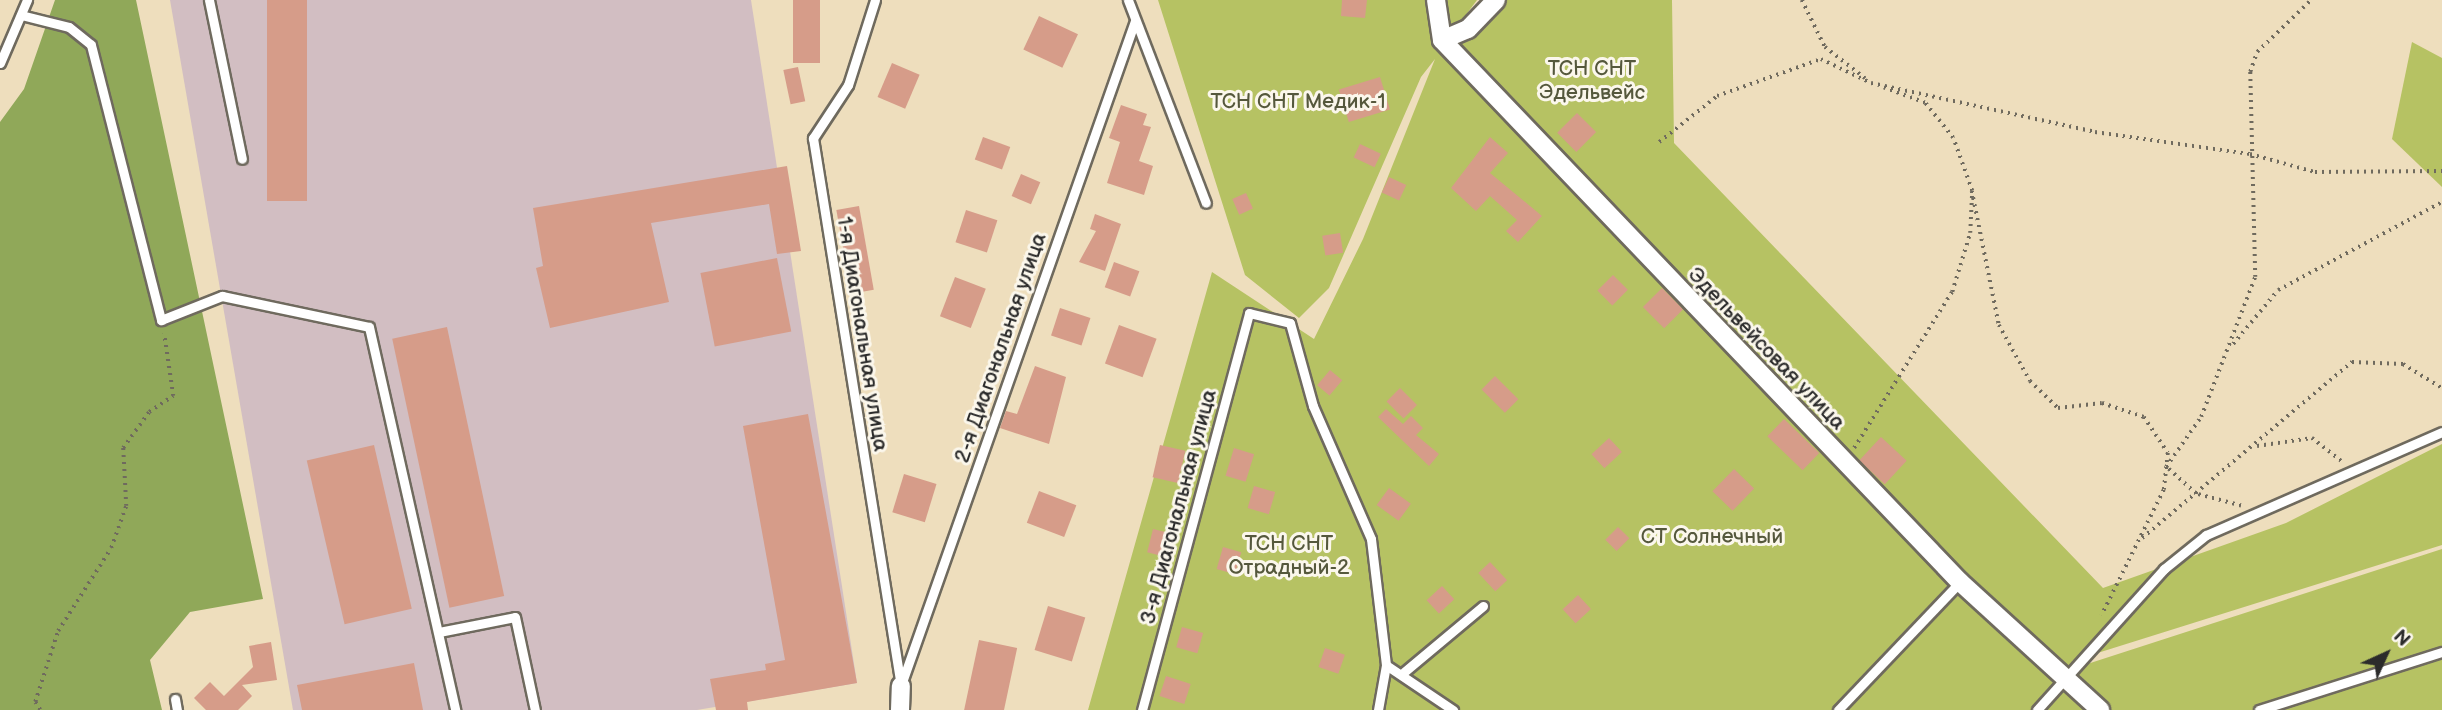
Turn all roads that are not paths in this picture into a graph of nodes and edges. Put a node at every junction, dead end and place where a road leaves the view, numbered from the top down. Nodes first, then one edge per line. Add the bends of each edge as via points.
1 (27, 0) edge
2 (209, 0) edge
3 (875, 0) edge
4 (1128, 0) edge
5 (1436, 0) edge
6 (1496, 0) edge
7 (21, 15) junction
8 (1135, 21) junction
9 (1442, 40) junction
10 (0, 63) edge
11 (242, 159) dead end
12 (1206, 203) dead end
13 (2442, 432) edge
14 (1960, 582) junction
15 (1483, 606) dead end
16 (439, 632) junction
17 (2442, 652) edge
18 (1386, 665) junction
19 (1404, 672) junction
20 (2068, 679) junction
21 (901, 686) junction
22 (175, 699) dead end
23 (177, 710) edge
24 (455, 710) edge
25 (535, 710) edge
26 (900, 710) edge
27 (1142, 710) edge
28 (1378, 710) edge
29 (1453, 710) edge
30 (1838, 710) edge
31 (2037, 710) edge
32 (2100, 710) edge
33 (2259, 710) edge

1 - 7 lane
2 - 11 lane
3 - 21 lane, 1-я Диагональная улица via 848,85 813,138
4 - 8 lane
5 - 9 street
6 - 9 street via 1468,29
7 - 10 lane
7 - 16 lane via 69,27 91,45 161,320 222,296 369,327
8 - 12 lane
8 - 21 lane, 2-я Диагональная улица
9 - 14 street, Эдельвейсовая улица
13 - 20 lane via 2206,535 2164,569
14 - 20 street, Эдельвейсовая улица
14 - 30 lane
15 - 19 lane
16 - 24 lane
16 - 25 lane via 515,617
17 - 33 lane
18 - 19 lane
18 - 27 lane, 3-я Диагональная улица via 1371,539 1313,406 1290,323 1249,313
18 - 28 lane
19 - 29 lane
20 - 31 lane
20 - 32 street, Эдельвейсовая улица
21 - 26 street
22 - 23 lane

